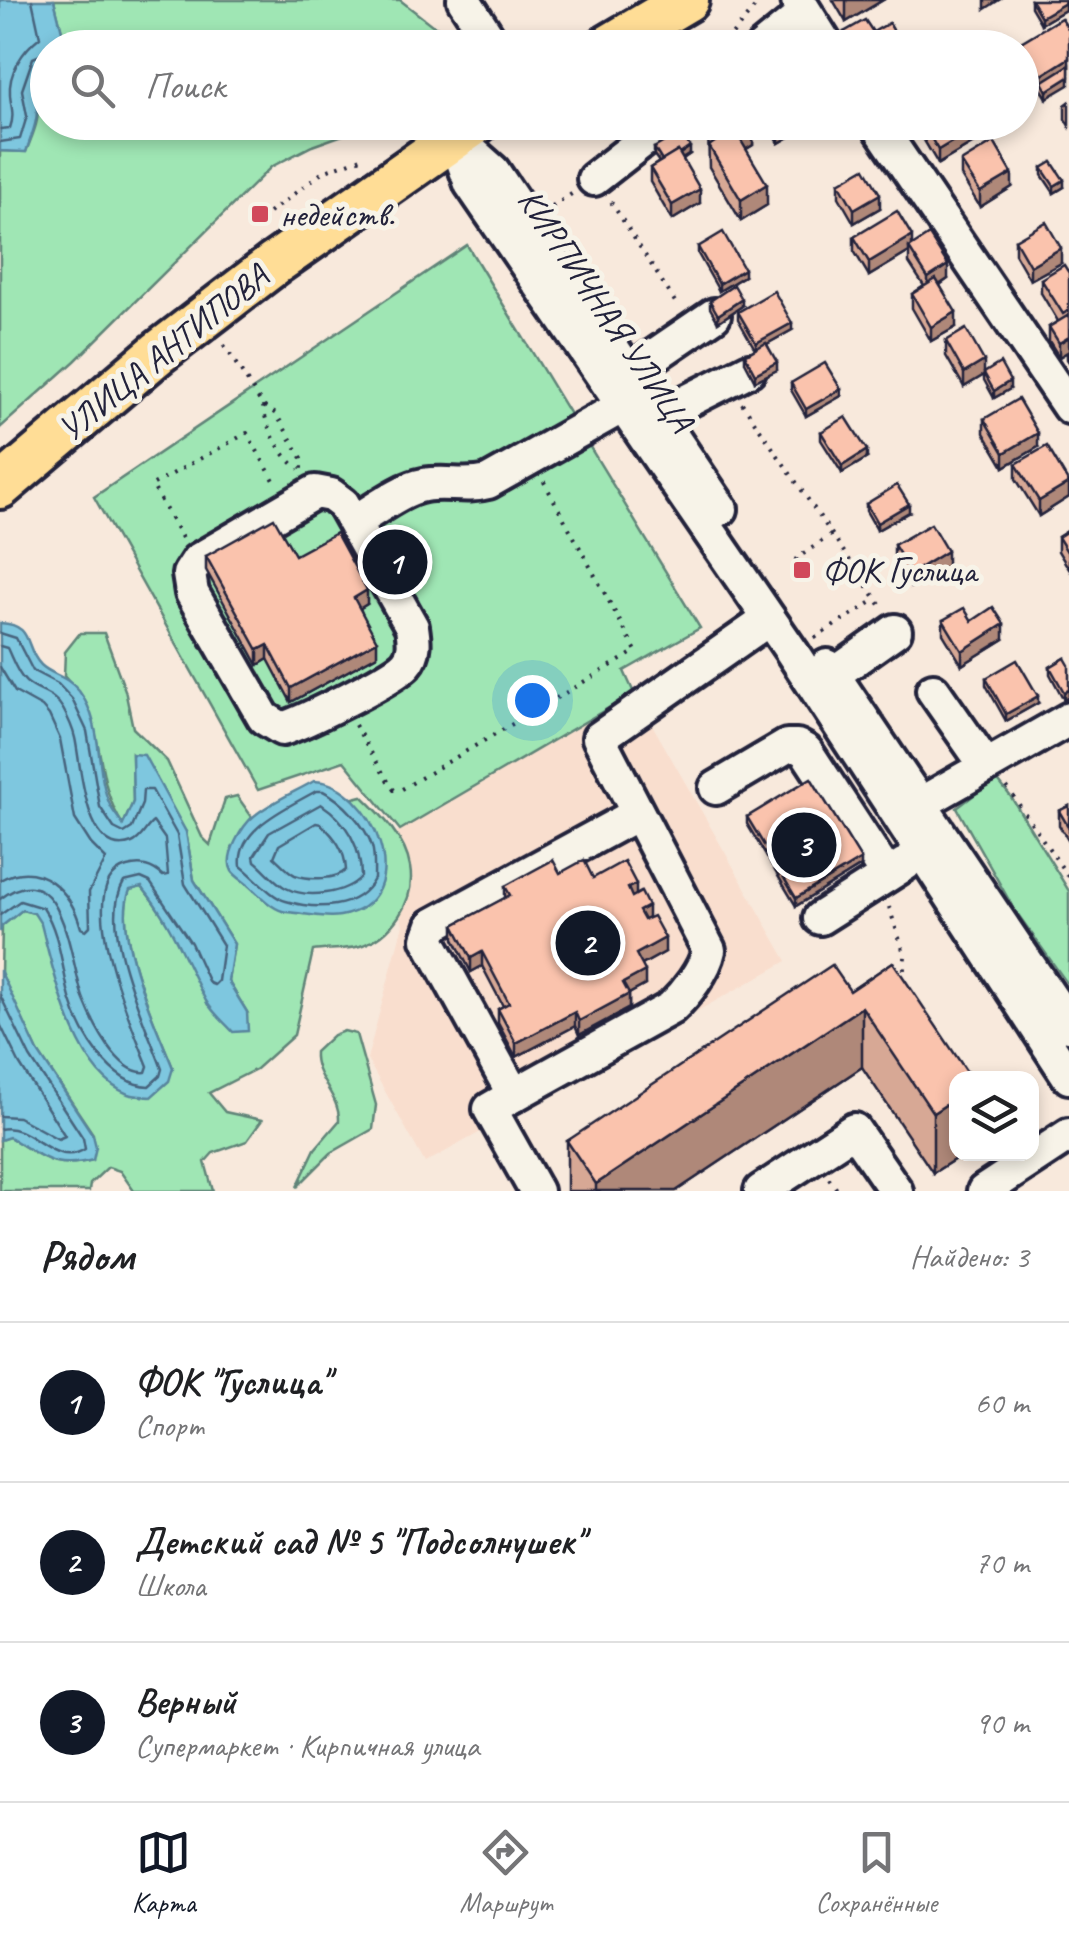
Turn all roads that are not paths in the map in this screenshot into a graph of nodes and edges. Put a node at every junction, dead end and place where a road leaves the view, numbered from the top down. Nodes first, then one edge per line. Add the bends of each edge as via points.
1 (464, 0) edge
2 (687, 0) edge
3 (802, 6) edge
4 (483, 30) edge
5 (636, 30) edge
6 (779, 30) edge
7 (817, 30) edge
8 (450, 140) edge
9 (467, 140) edge
10 (473, 140) edge
11 (644, 140) edge
12 (888, 140) edge
13 (594, 179) road end
14 (703, 322) road end
15 (629, 373) junction
16 (738, 375) road end
17 (623, 406) junction
18 (1069, 407) edge
19 (658, 416) junction
20 (0, 487) edge
21 (354, 522) junction
22 (769, 619) junction
23 (895, 631) road end
24 (832, 675) junction
25 (933, 690) dead end
26 (1069, 719) edge
27 (986, 766) junction
28 (716, 788) dead end
29 (920, 804) junction
30 (636, 814) junction
31 (922, 854) junction
32 (888, 875) junction
33 (820, 918) dead end
34 (1069, 1025) edge
35 (1069, 1076) edge
36 (514, 1095) junction
37 (1069, 1135) edge
38 (1039, 1150) edge
39 (1019, 1161) edge
40 (536, 1191) edge
41 (760, 1191) edge
42 (896, 1191) edge
43 (984, 1191) edge

1 - 4 street
2 - 5 main road
3 - 6 street
3 - 7 street
8 - 20 main road, УЛИЦА АНТИПОВА via 158,352
9 - 17 street, КИРПИЧНАЯ УЛИЦА via 471,184
10 - 15 street, КИРПИЧНАЯ УЛИЦА
11 - 13 street
12 - 18 street
14 - 15 street
15 - 19 street, КИРПИЧНАЯ УЛИЦА
16 - 19 street
17 - 21 street via 488,482 416,487
17 - 22 street, КИРПИЧНАЯ УЛИЦА
19 - 24 street, КИРПИЧНАЯ УЛИЦА
21 - 21 street via 331,495 302,480 198,560 189,574 192,593 264,718 282,728 303,723 406,665 415,647 412,627
22 - 30 street via 599,738
22 - 31 street, КИРПИЧНАЯ УЛИЦА
23 - 24 street
24 - 29 street, КИРПИЧНАЯ УЛИЦА
25 - 27 street
26 - 27 street
27 - 29 street
28 - 32 street via 797,746
29 - 34 street, КИРПИЧНАЯ УЛИЦА
30 - 36 street via 708,958 671,1008
30 - 36 street via 428,932
31 - 32 street
31 - 35 street, КИРПИЧНАЯ УЛИЦА
32 - 33 street
36 - 40 street via 490,1109
37 - 38 street
39 - 43 street
41 - 42 street via 854,1130

